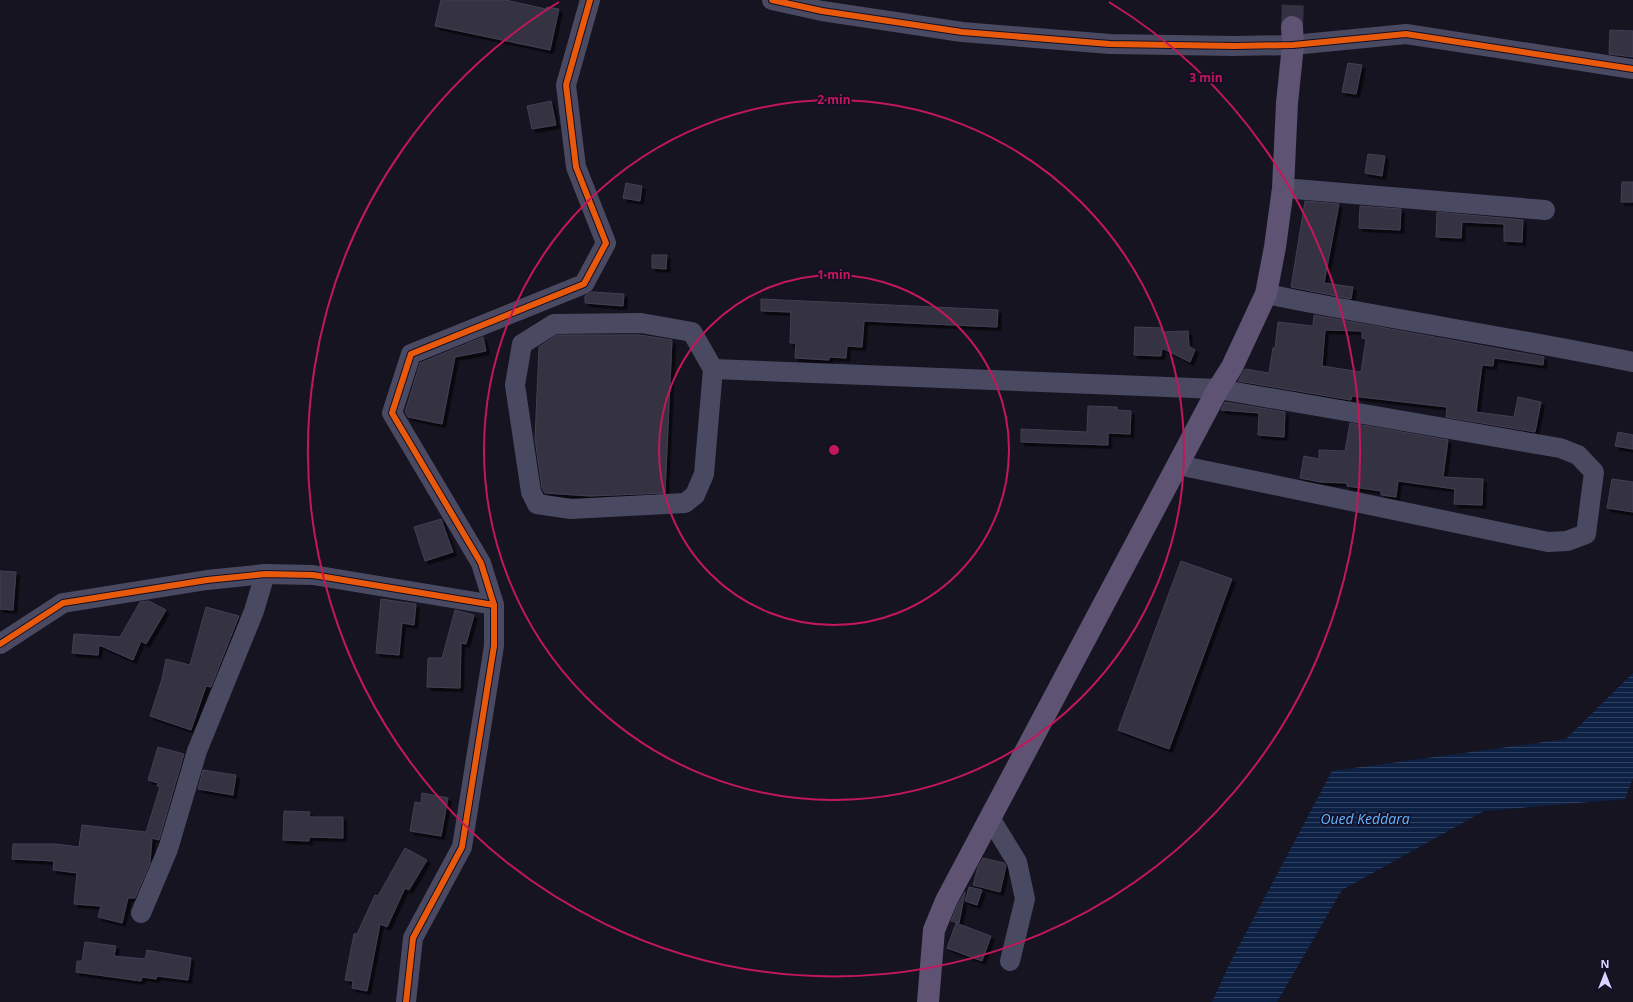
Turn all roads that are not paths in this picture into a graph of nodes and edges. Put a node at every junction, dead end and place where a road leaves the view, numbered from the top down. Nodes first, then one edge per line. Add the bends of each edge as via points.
1 (590, 0) edge
2 (772, 0) edge
3 (1293, 36) junction
4 (1633, 69) edge
5 (1283, 188) junction
6 (1545, 210) dead end
7 (1266, 294) junction
8 (1633, 362) edge
9 (713, 369) junction
10 (1218, 389) junction
11 (1178, 465) junction
12 (265, 574) junction
13 (494, 605) junction
14 (0, 644) edge
15 (990, 818) junction
16 (141, 913) dead end
17 (1010, 961) dead end
18 (406, 1002) edge
19 (928, 1002) edge

1 - 13 street via 566,85 576,167 606,243 584,284 411,354 392,413 481,563
2 - 3 street via 962,32 1110,44 1234,46
3 - 4 street via 1406,34
3 - 5 main road
5 - 6 street
5 - 7 main road
7 - 8 street
7 - 10 main road via 1232,367
9 - 9 street via 704,474 695,495 685,504 571,509 537,504 530,492 515,385 522,344 554,324 641,323 692,332
9 - 10 street
10 - 11 main road
10 - 11 street via 1560,448 1578,455 1594,472 1586,534 1567,541 1548,542
11 - 15 main road
12 - 13 street via 313,575
12 - 14 street via 207,580 63,603
12 - 16 street via 254,611 197,751 168,849
13 - 18 street via 494,646 462,847 413,938
15 - 17 street via 1017,862 1025,900
15 - 19 main road via 946,901 934,930

